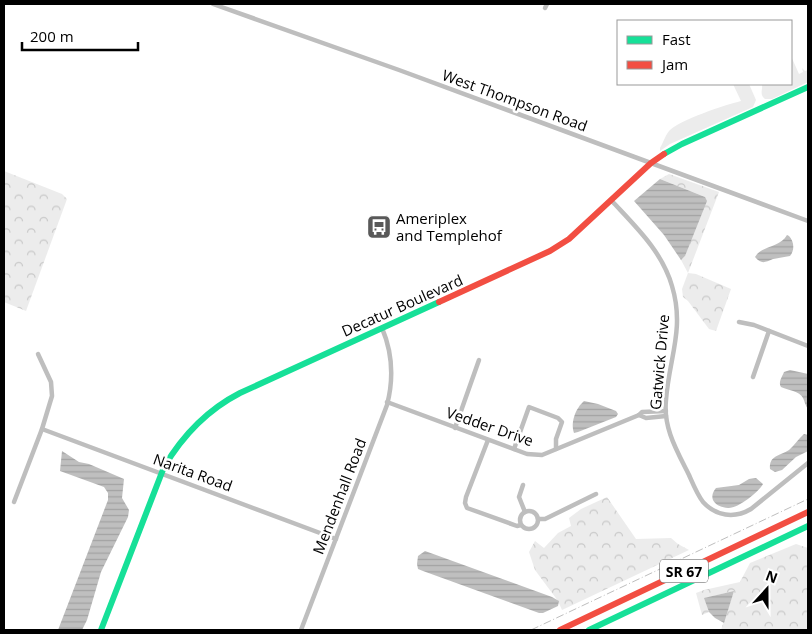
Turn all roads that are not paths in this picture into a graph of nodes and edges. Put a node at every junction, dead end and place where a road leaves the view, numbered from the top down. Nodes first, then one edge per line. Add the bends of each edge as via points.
1 (213, 4) edge
2 (808, 87) edge
3 (651, 163) junction
4 (612, 200) junction
5 (808, 221) edge
6 (739, 322) dead end
7 (382, 328) junction
8 (769, 331) junction
9 (808, 346) edge
10 (38, 354) dead end
11 (479, 360) dead end
12 (752, 377) dead end
13 (387, 402) junction
14 (666, 413) junction
15 (455, 428) junction
16 (42, 429) junction
17 (488, 440) junction
18 (514, 449) junction
19 (556, 449) junction
20 (808, 463) edge
21 (161, 474) junction
22 (523, 485) dead end
23 (596, 494) dead end
24 (14, 502) dead end
25 (525, 512) junction
26 (808, 512) edge
27 (538, 519) junction
28 (521, 525) junction
29 (808, 526) edge
30 (336, 539) junction
31 (101, 630) edge
32 (301, 630) edge
33 (560, 630) edge
34 (589, 630) edge

1 - 3 street, West Thompson Road
2 - 3 street, Decatur Boulevard via 676,147
3 - 4 street, Decatur Boulevard
3 - 5 street, West Thompson Road
4 - 7 street, Decatur Boulevard via 554,249
4 - 14 street, Gatwick Drive via 656,251 673,288 677,331 666,392
6 - 8 street
7 - 13 street, Mendenhall Road via 389,345 392,368
7 - 21 street, Decatur Boulevard via 224,402 184,436
8 - 9 street
8 - 12 street
10 - 16 street via 52,389
11 - 15 street
13 - 15 street, Vedder Drive
13 - 30 street, Mendenhall Road
14 - 19 street, Vedder Drive via 646,418 639,415
14 - 20 street, Gatwick Drive via 672,440 700,498 717,513 733,515 748,511
15 - 17 street, Vedder Drive
16 - 21 street, Narita Road
16 - 24 street
17 - 18 street, Vedder Drive
17 - 28 street via 466,497 467,508
18 - 19 street, Vedder Drive via 542,455
18 - 19 street via 529,407 562,422
21 - 30 street, Narita Road
21 - 31 street, Decatur Boulevard
22 - 25 street via 519,497
23 - 27 street via 545,519
25 - 27 street via 534,512
25 - 28 street via 520,519
26 - 33 street, SR 67
27 - 28 street via 531,529
29 - 34 street, SR 67
30 - 32 street, Mendenhall Road

